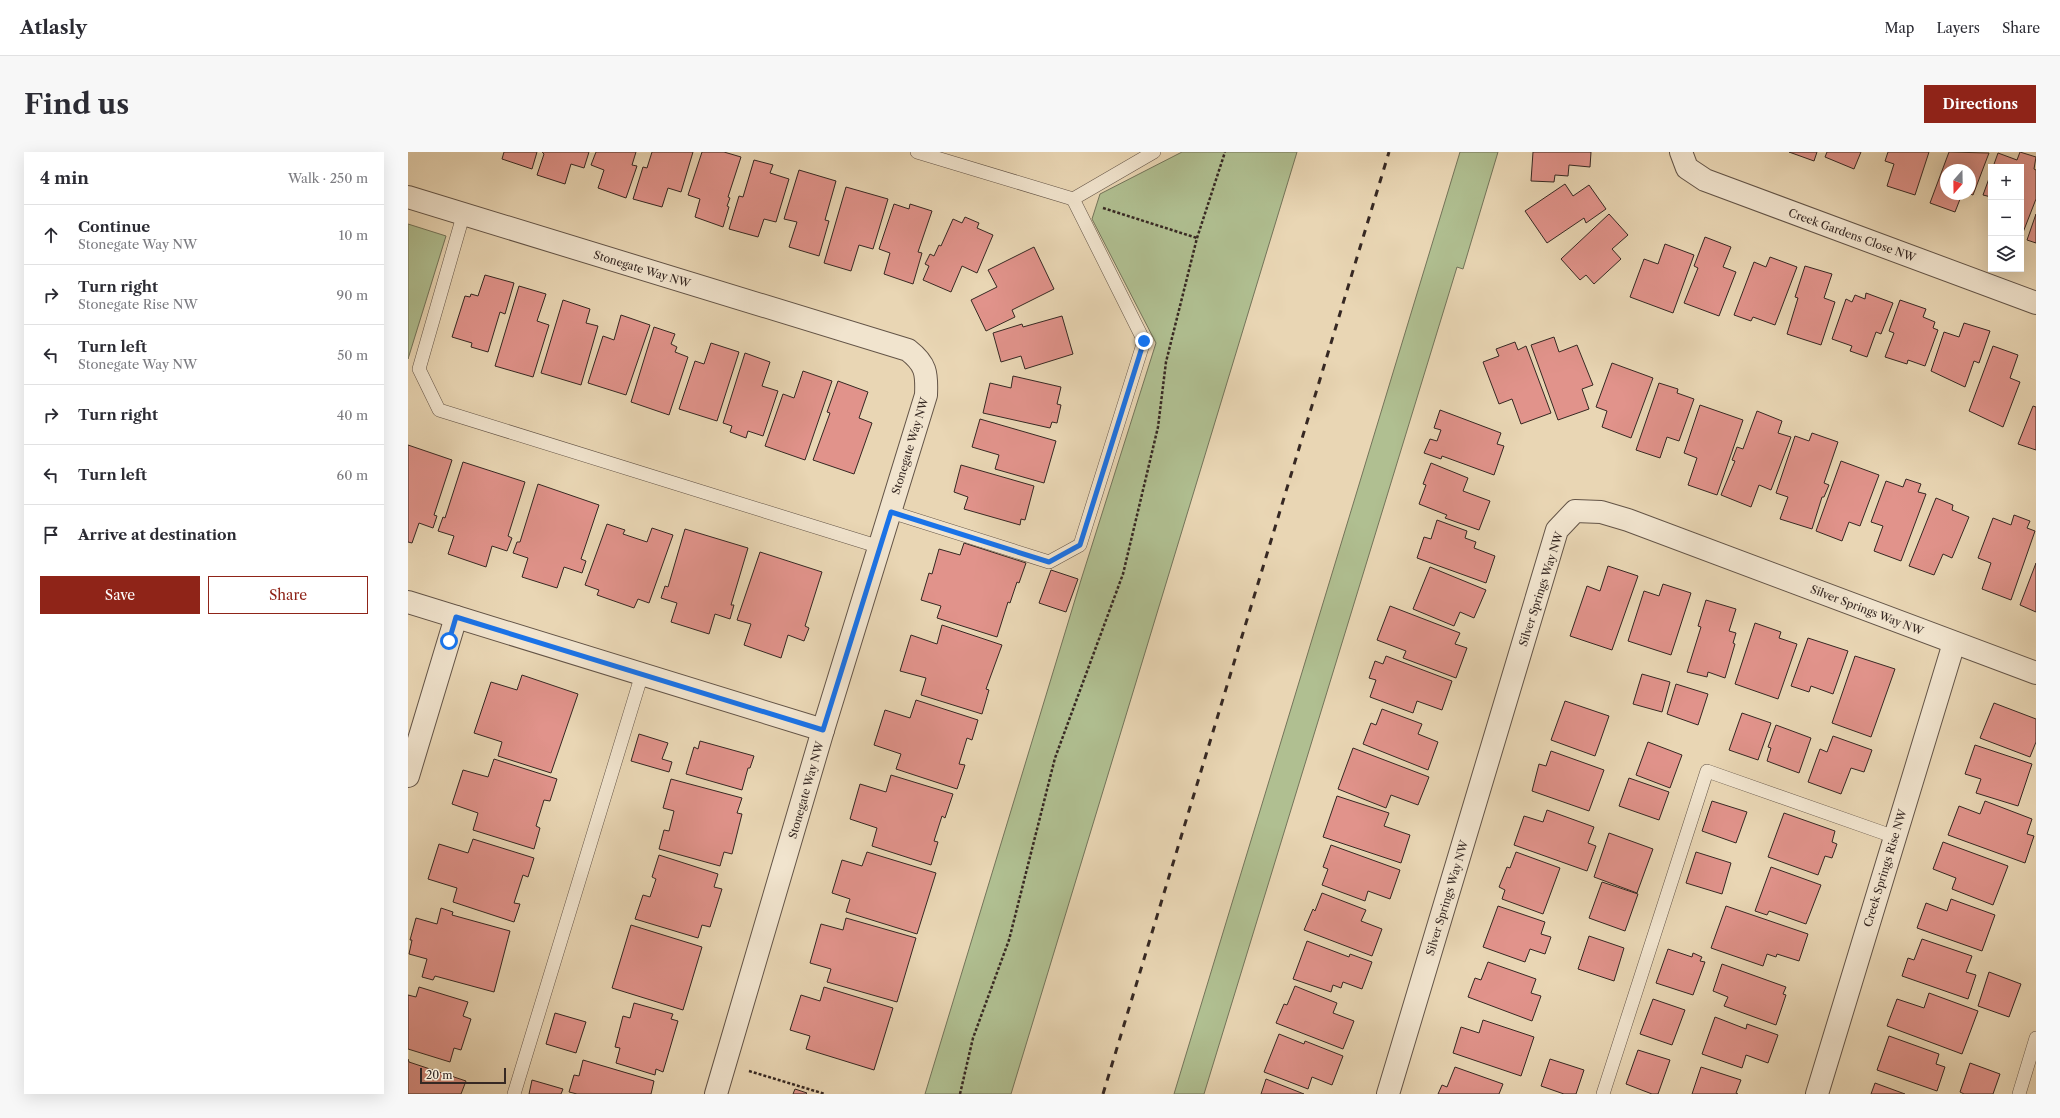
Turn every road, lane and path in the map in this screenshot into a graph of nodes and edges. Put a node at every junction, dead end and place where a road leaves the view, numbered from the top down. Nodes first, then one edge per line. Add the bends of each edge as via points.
1 (917, 152) edge
2 (1154, 152) edge
3 (1225, 152) edge
4 (1682, 152) edge
5 (408, 198) edge
6 (1073, 199) junction
7 (463, 216) junction
8 (1197, 238) junction
9 (2036, 303) edge
10 (891, 512) junction
11 (880, 547) junction
12 (408, 602) edge
13 (456, 617) junction
14 (1954, 643) junction
15 (2036, 673) edge
16 (642, 674) junction
17 (823, 730) junction
18 (408, 776) edge
19 (1895, 837) junction
20 (2036, 1038) edge
21 (742, 1069) dead end
22 (514, 1094) edge
23 (716, 1094) edge
24 (826, 1094) edge
25 (960, 1094) edge
26 (1388, 1094) edge
27 (1603, 1094) edge
28 (1816, 1094) edge
29 (2019, 1094) edge

1 - 6 lane
2 - 6 lane
3 - 8 path
4 - 9 street, Creek Gardens Close NW via 1687,168 1705,180
5 - 7 street, Stonegate Way NW
6 - 8 path
6 - 10 lane via 1144,341 1080,545 1049,562
7 - 10 street, Stonegate Way NW via 908,350 920,359 927,376 926,395
7 - 11 lane via 419,368 439,410
8 - 25 path via 1166,362 1158,427 1123,574 1055,758 1009,940 973,1038
10 - 11 street, Stonegate Way NW
11 - 17 street, Stonegate Way NW
12 - 13 street
13 - 16 street
13 - 18 street
14 - 15 street, Silver Springs Way NW
14 - 19 street, Creek Springs Rise NW
14 - 26 street, Silver Springs Way NW via 1628,520 1601,512 1575,511 1557,530
16 - 17 street
16 - 22 lane
17 - 23 street, Stonegate Way NW
19 - 27 lane via 1707,771
19 - 28 street, Creek Springs Rise NW
20 - 29 lane
21 - 24 path

